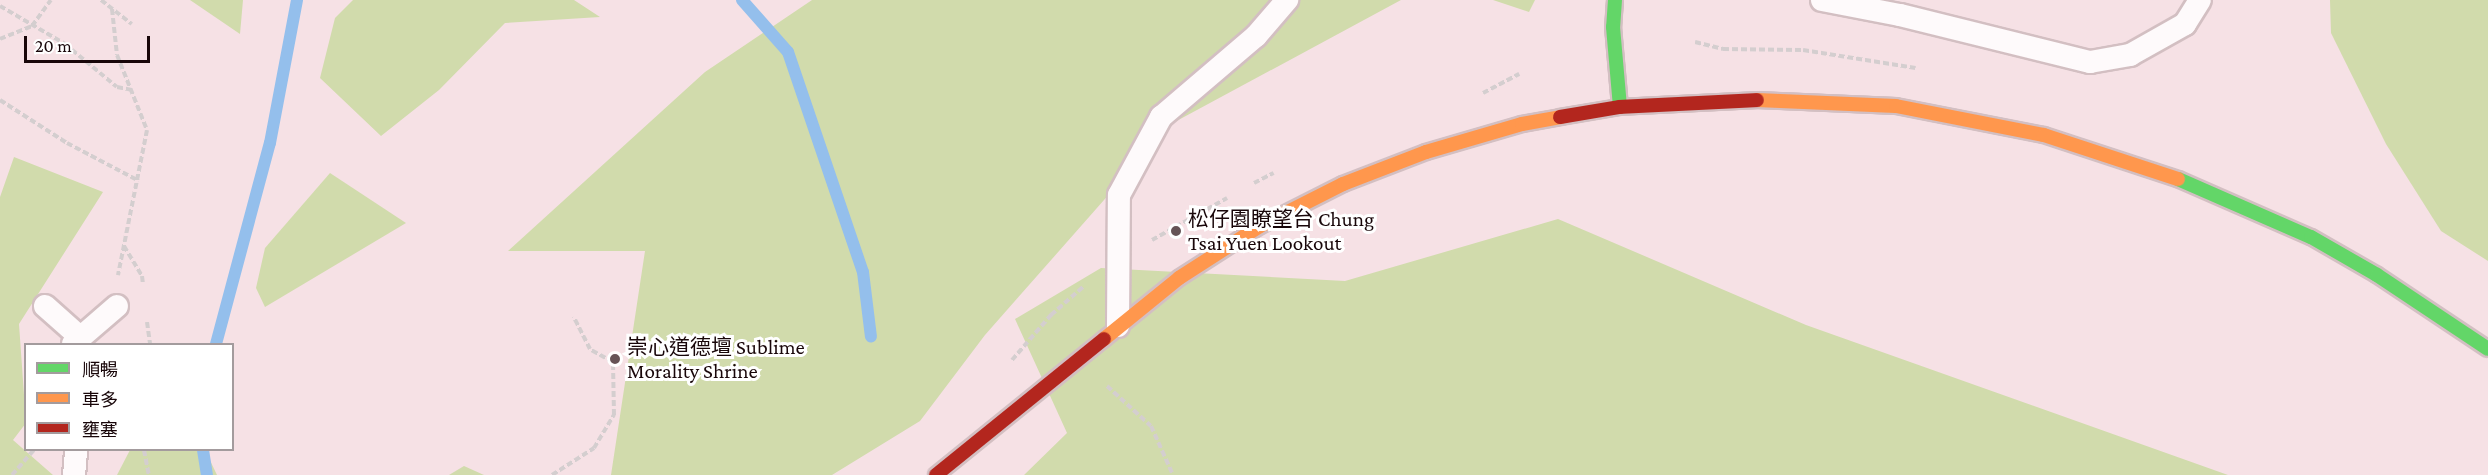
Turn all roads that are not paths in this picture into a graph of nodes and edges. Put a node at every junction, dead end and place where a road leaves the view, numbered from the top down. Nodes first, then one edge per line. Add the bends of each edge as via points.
1 (1287, 0) edge
2 (1615, 0) edge
3 (1822, 0) edge
4 (2200, 0) edge
5 (1620, 107) junction
6 (45, 306) dead end
7 (117, 306) road end
8 (1118, 326) junction
9 (77, 341) edge
10 (2488, 350) edge
11 (76, 451) edge
12 (74, 475) edge
13 (936, 475) edge

1 - 8 lane via 1256,36 1161,117 1119,195
2 - 5 main road via 1612,27
3 - 4 lane via 2090,62 2130,55 2185,24
5 - 8 main road via 1522,124 1426,152 1343,184 1260,226 1179,278
5 - 10 main road via 1754,100 1896,106 2065,141 2211,190 2311,237 2377,275
6 - 9 lane
7 - 9 lane
8 - 13 main road
11 - 12 lane

